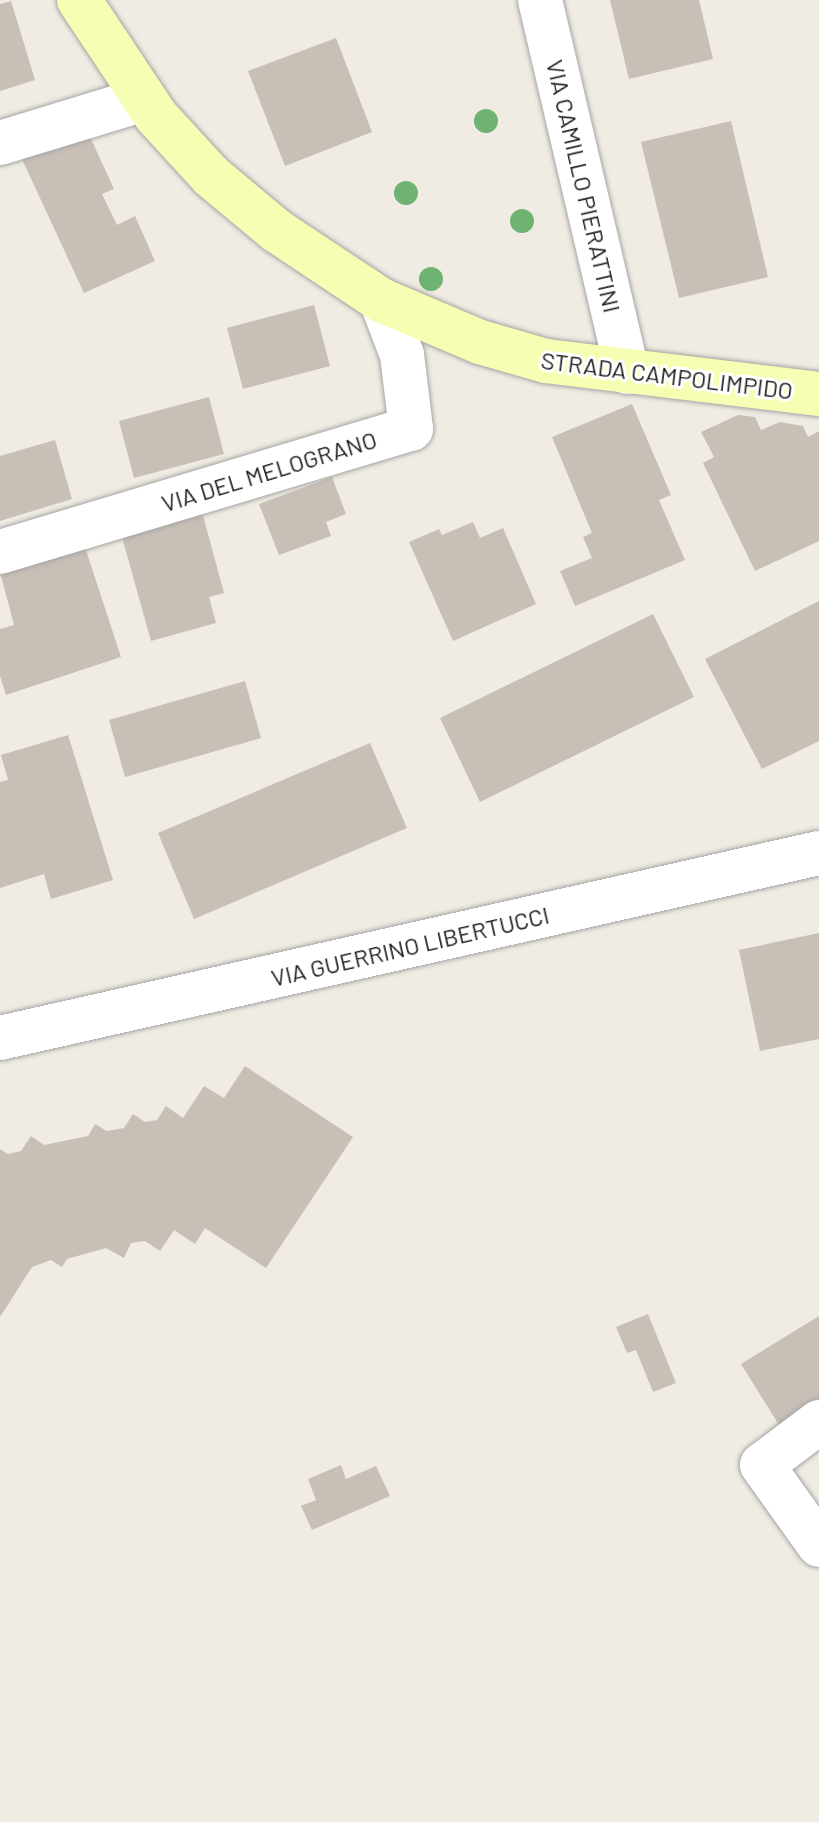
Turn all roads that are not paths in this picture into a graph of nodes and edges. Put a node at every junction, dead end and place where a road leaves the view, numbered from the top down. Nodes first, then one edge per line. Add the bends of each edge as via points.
1 (79, 0) edge
2 (540, 0) edge
3 (144, 99) junction
4 (0, 143) edge
5 (381, 300) junction
6 (627, 372) junction
7 (819, 394) edge
8 (0, 552) edge
9 (819, 853) edge
10 (0, 1038) edge
11 (819, 1422) edge
12 (819, 1545) edge

1 - 3 street, STRADA CAMPOLIMPIDO
2 - 6 street, VIA CAMILLO PIERATTINI
3 - 4 street
3 - 5 street, STRADA CAMPOLIMPIDO via 232,196
5 - 6 street, STRADA CAMPOLIMPIDO via 511,352
5 - 8 street, VIA DEL MELOGRANO via 402,355 411,429
6 - 7 street, STRADA CAMPOLIMPIDO
9 - 10 street, VIA GUERRINO LIBERTUCCI
11 - 12 street via 762,1465

